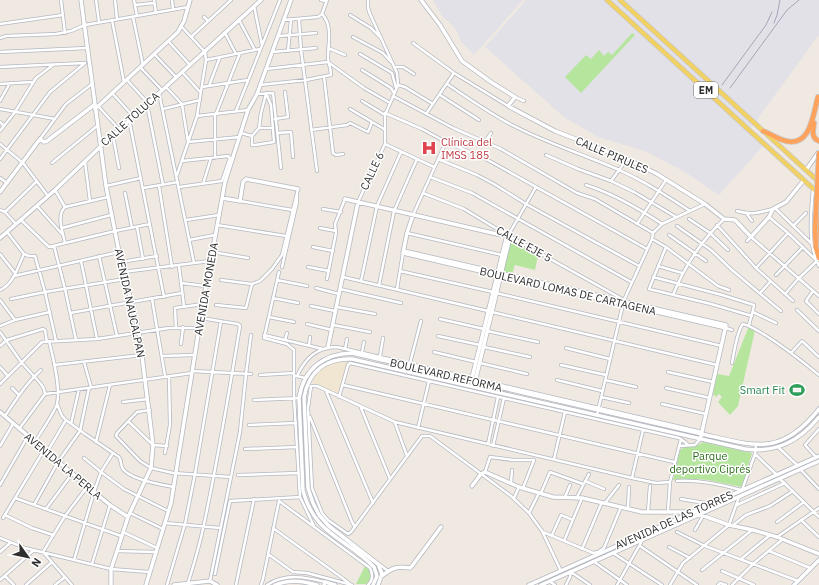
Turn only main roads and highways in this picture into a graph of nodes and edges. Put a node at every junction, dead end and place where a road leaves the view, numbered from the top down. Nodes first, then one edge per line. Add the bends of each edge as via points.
1 (81, 0) edge
2 (190, 0) edge
3 (261, 0) edge
4 (291, 0) edge
5 (421, 0) edge
6 (607, 0) edge
7 (620, 0) edge
8 (818, 94) edge
9 (96, 106) junction
10 (763, 131) junction
11 (819, 141) edge
12 (100, 147) junction
13 (819, 152) edge
14 (806, 170) junction
15 (804, 180) junction
16 (819, 182) edge
17 (298, 191) road end
18 (0, 192) edge
19 (819, 194) edge
20 (222, 198) junction
21 (345, 199) road end
22 (358, 202) junction
23 (819, 210) edge
24 (413, 215) junction
25 (509, 236) junction
26 (0, 238) edge
27 (819, 243) edge
28 (818, 259) edge
29 (500, 273) junction
30 (328, 347) road end
31 (474, 380) junction
32 (472, 387) junction
33 (302, 408) junction
34 (819, 409) edge
35 (0, 412) edge
36 (818, 420) edge
37 (702, 433) junction
38 (700, 439) junction
39 (817, 456) edge
40 (819, 461) edge
41 (302, 467) junction
42 (307, 467) junction
43 (472, 486) dead end
44 (693, 512) junction
45 (129, 515) junction
46 (702, 515) junction
47 (441, 527) dead end
48 (819, 554) edge
49 (819, 561) edge
50 (382, 576) junction
51 (376, 580) junction
52 (191, 584) edge
53 (326, 584) edge
54 (111, 585) edge
55 (146, 585) edge
56 (174, 585) edge
57 (217, 585) edge
58 (275, 585) edge
59 (317, 585) edge
60 (335, 585) edge
61 (373, 585) edge
62 (378, 585) edge
63 (529, 585) edge
64 (541, 585) edge
65 (794, 585) edge

1 - 9 main road, AVENIDA NAUCALPAN via 87,63
2 - 9 main road via 182,27 169,42
3 - 12 main road, CALLE TOLUCA
4 - 20 main road, AVENIDA MONEDA via 257,94 248,110
5 - 15 main road, CALLE PIRULES via 462,60 514,97 508,106 566,136 627,159 666,180 724,219 735,220 751,237 774,209 790,198
6 - 15 main road, EM
7 - 10 main road, EM
8 - 10 highway via 810,128 800,140 787,141
8 - 11 highway via 813,132 814,138
9 - 12 main road, AVENIDA NAUCALPAN
9 - 18 main road via 47,142 40,139
10 - 14 main road, EM
12 - 26 main road, CALLE TOLUCA
12 - 45 main road, AVENIDA NAUCALPAN via 111,215 139,332 153,445 151,468
13 - 14 main road
13 - 28 highway, bridge via 815,230
14 - 16 main road, EM
15 - 19 main road, EM
17 - 20 main road via 246,179 243,182 240,201
20 - 55 main road, AVENIDA MONEDA via 174,487
21 - 22 main road
22 - 24 main road
22 - 30 main road, CALLE 6
23 - 27 highway, bridge
24 - 25 main road
24 - 29 main road, BOULEVARD LOMAS DE CARTAGENA via 404,252
25 - 29 main road
25 - 29 main road via 502,255
29 - 31 main road
29 - 37 main road, BOULEVARD LOMAS DE CARTAGENA via 726,327
31 - 32 main road
31 - 33 main road, BOULEVARD REFORMA via 352,353 343,354 328,358 310,371 299,398
31 - 37 main road, BOULEVARD REFORMA
32 - 33 main road, BOULEVARD REFORMA via 352,358 336,359 314,373 306,388
32 - 38 main road, BOULEVARD REFORMA
33 - 41 main road, BOULEVARD REFORMA
33 - 42 main road, BOULEVARD REFORMA via 308,447
34 - 37 main road, BOULEVARD REFORMA via 791,436 775,442 756,445
35 - 45 main road, AVENIDA LA PERLA via 87,487 110,505
36 - 38 main road, BOULEVARD REFORMA via 799,437 778,447 755,452
37 - 38 main road
39 - 44 main road, AVENIDA DE LAS TORRES
40 - 46 main road, AVENIDA DE LAS TORRES
41 - 42 main road
41 - 51 main road, BOULEVARD REFORMA via 303,490 307,505 315,518 326,530 374,567
42 - 50 main road, BOULEVARD REFORMA via 308,488 319,515 329,526 378,564
43 - 44 main road via 483,473 553,497 577,497 648,512
44 - 46 main road
44 - 63 main road, AVENIDA DE LAS TORRES
45 - 54 main road, AVENIDA NAUCALPAN via 111,569
46 - 48 main road via 730,526 777,537
46 - 64 main road, AVENIDA DE LAS TORRES
47 - 50 main road via 410,568 398,567
49 - 65 main road
50 - 51 main road
50 - 62 main road
51 - 61 main road
52 - 56 main road
52 - 57 main road via 210,581
53 - 60 main road
58 - 59 main road via 287,581

